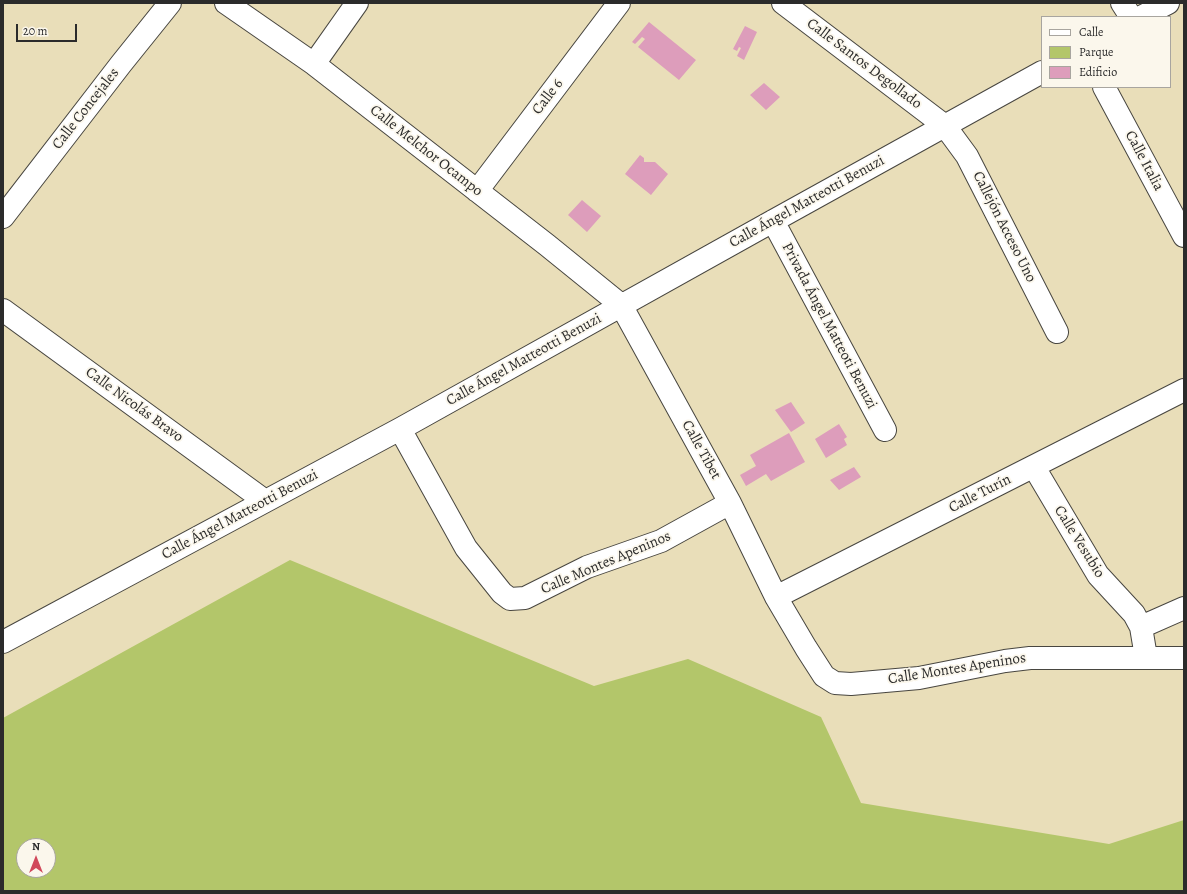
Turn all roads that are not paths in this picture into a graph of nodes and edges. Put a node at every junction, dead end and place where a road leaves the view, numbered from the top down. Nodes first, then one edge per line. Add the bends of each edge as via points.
1 (170, 3) edge
2 (226, 3) edge
3 (357, 3) edge
4 (619, 3) edge
5 (783, 3) edge
6 (1122, 3) edge
7 (1168, 3) edge
8 (1130, 16) edge
9 (1143, 16) edge
10 (314, 64) junction
11 (1041, 73) edge
12 (1105, 88) edge
13 (945, 126) junction
14 (477, 191) junction
15 (1178, 211) edge
16 (3, 217) edge
17 (773, 221) junction
18 (1184, 236) edge
19 (621, 305) junction
20 (3, 310) edge
21 (1057, 332) dead end
22 (1183, 393) edge
23 (400, 429) junction
24 (885, 430) dead end
25 (1034, 467) junction
26 (265, 501) junction
27 (730, 503) junction
28 (776, 597) junction
29 (1184, 608) edge
30 (1141, 626) junction
31 (3, 642) edge
32 (1146, 657) junction
33 (1184, 658) edge

1 - 16 street, Calle Concejales
2 - 10 street, Calle Melchor Ocampo
3 - 10 street
4 - 14 street, Calle 6
5 - 13 street, Calle Santos Degollado
6 - 8 street
7 - 9 street
10 - 14 street, Calle Melchor Ocampo
11 - 13 street, Calle Ángel Matteotti Benuzi
12 - 15 street, Calle Italia
13 - 17 street, Calle Ángel Matteotti Benuzi
13 - 21 street, Callejón Acceso Uno via 967,156
14 - 19 street, Calle Melchor Ocampo
15 - 18 street, Calle Italia
17 - 19 street, Calle Ángel Matteotti Benuzi
17 - 24 street, Privada Ángel Matteoti Benuzi
19 - 23 street, Calle Ángel Matteotti Benuzi
19 - 27 street, Calle Tibet
20 - 26 street, Calle Nicolás Bravo
22 - 25 street, Calle Turín
23 - 26 street, Calle Ángel Matteotti Benuzi
23 - 27 street, Calle Montes Apeninos via 466,548 502,593 510,599 525,598 587,567 661,541
25 - 28 street, Calle Turín
25 - 30 street, Calle Vesubio via 1098,576 1134,614
26 - 31 street, Calle Ángel Matteotti Benuzi
27 - 28 street, Calle Tibet
28 - 32 street, Calle Montes Apeninos via 824,676 836,683 919,678 1030,658
29 - 30 street
30 - 32 street, Calle Vesubio
32 - 33 street, Calle Montes Apeninos

